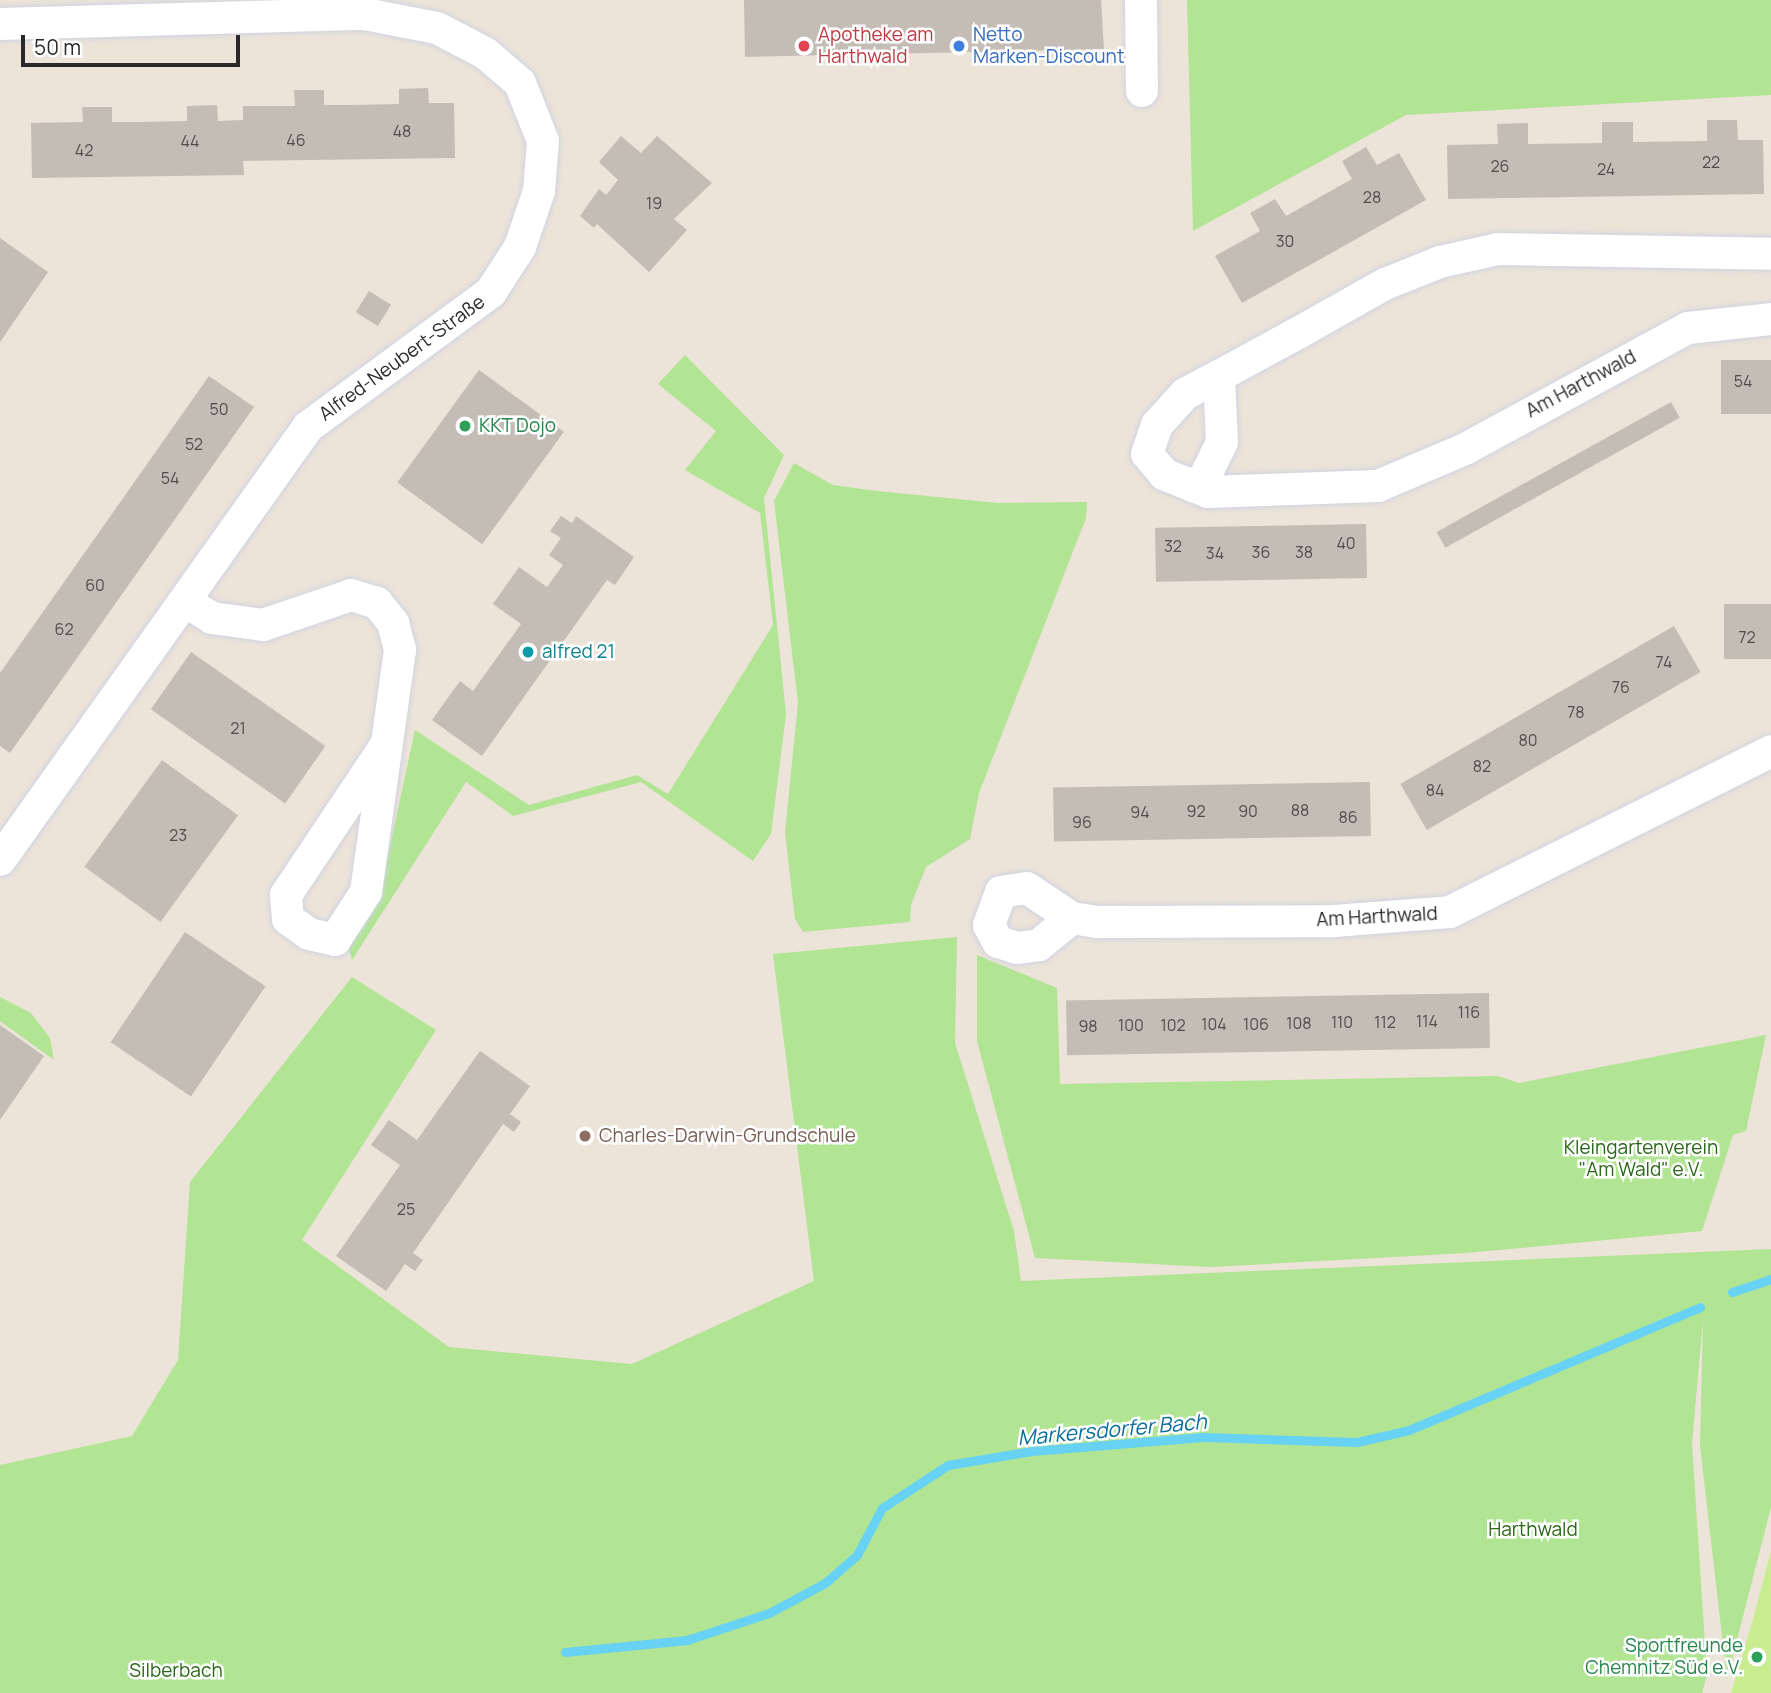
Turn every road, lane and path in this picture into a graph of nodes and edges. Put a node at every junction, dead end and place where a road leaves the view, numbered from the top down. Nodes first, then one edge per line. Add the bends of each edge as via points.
1 (1141, 0) edge
2 (0, 24) edge
3 (1142, 91) dead end
4 (1771, 254) edge
5 (1771, 319) edge
6 (1219, 376) junction
7 (1193, 486) junction
8 (185, 601) junction
9 (386, 745) junction
10 (1771, 751) edge
11 (0, 860) edge
12 (1072, 918) dead end

1 - 3 street
2 - 8 street, Alfred-Neubert-Straße via 366,14 437,27 485,53 520,83 543,141 539,191 520,247 491,292 309,427
4 - 6 street, Am Harthwald via 1498,250 1440,262 1385,284
5 - 7 street, Am Harthwald via 1688,328 1465,449 1378,486 1208,492
6 - 7 street via 1222,442 1205,477
6 - 7 street, Am Harthwald via 1185,394 1157,425 1147,454 1164,474
8 - 9 street via 212,618 263,625 351,595 377,603 393,623 400,650
8 - 11 street, Alfred-Neubert-Straße
9 - 9 street via 366,892 335,940 310,934 288,919 286,895
10 - 12 street, Am Harthwald via 1450,912 1334,920

